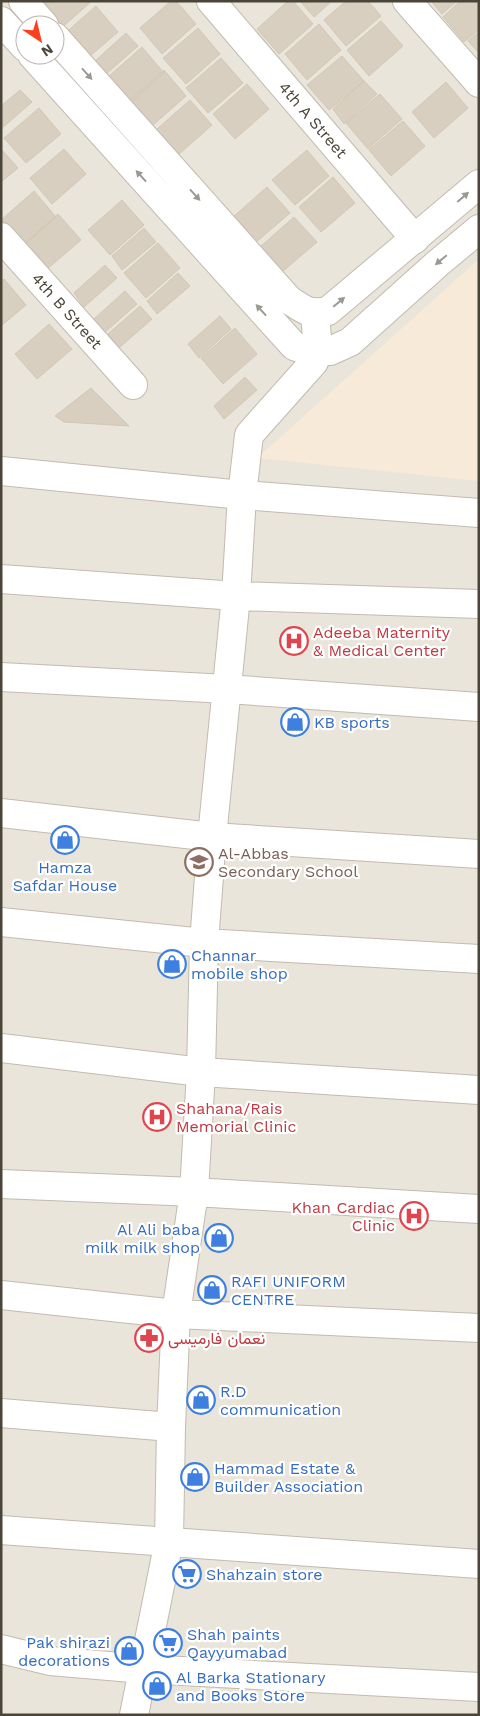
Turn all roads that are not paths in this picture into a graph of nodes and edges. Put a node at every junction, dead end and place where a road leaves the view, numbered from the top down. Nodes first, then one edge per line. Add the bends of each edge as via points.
1 (23, 1) edge
2 (211, 1) edge
3 (408, 1) edge
4 (35, 15) edge
5 (1, 21) edge
6 (15, 36) edge
7 (65, 48) edge
8 (41, 65) edge
9 (479, 83) edge
10 (479, 184) edge
11 (479, 229) edge
12 (1, 237) edge
13 (415, 239) junction
14 (315, 313) junction
15 (306, 348) junction
16 (133, 385) dead end
17 (1, 471) edge
18 (242, 494) junction
19 (479, 512) edge
20 (1, 580) edge
21 (236, 596) junction
22 (479, 604) edge
23 (1, 677) edge
24 (227, 689) junction
25 (479, 707) edge
26 (1, 813) edge
27 (212, 837) junction
28 (479, 854) edge
29 (1, 922) edge
30 (204, 943) junction
31 (479, 959) edge
32 (1, 1048) edge
33 (201, 1072) junction
34 (479, 1090) edge
35 (1, 1184) edge
36 (194, 1192) junction
37 (479, 1208) edge
38 (1, 1295) edge
39 (176, 1314) junction
40 (479, 1328) edge
41 (1, 1413) edge
42 (171, 1427) junction
43 (1, 1530) edge
44 (169, 1541) junction
45 (479, 1564) edge
46 (1, 1650) edge
47 (144, 1669) junction
48 (479, 1687) edge
49 (134, 1715) edge

1 - 4 street
2 - 13 street, 4th A Street
3 - 9 street
5 - 6 street
7 -> 14 street via 289,300
15 -> 8 street
13 -> 10 street
11 -> 15 street via 350,342 330,351
12 - 16 street, 4th B Street
14 -> 13 street via 328,310
14 - 15 street
15 - 18 street via 314,362 249,435
17 - 18 street
18 - 19 street
18 - 21 street
20 - 21 street
21 - 22 street
21 - 24 street
23 - 24 street
24 - 25 street
24 - 27 street
26 - 27 street
27 - 28 street
27 - 30 street
29 - 30 street
30 - 31 street
30 - 33 street
32 - 33 street
33 - 34 street
33 - 36 street
35 - 36 street
36 - 37 street
36 - 39 street
38 - 39 street
39 - 40 street
39 - 42 street
41 - 42 street
42 - 44 street
43 - 44 street
44 - 45 street
44 - 47 street
46 - 47 street via 50,1661
47 - 48 street
47 - 49 street

